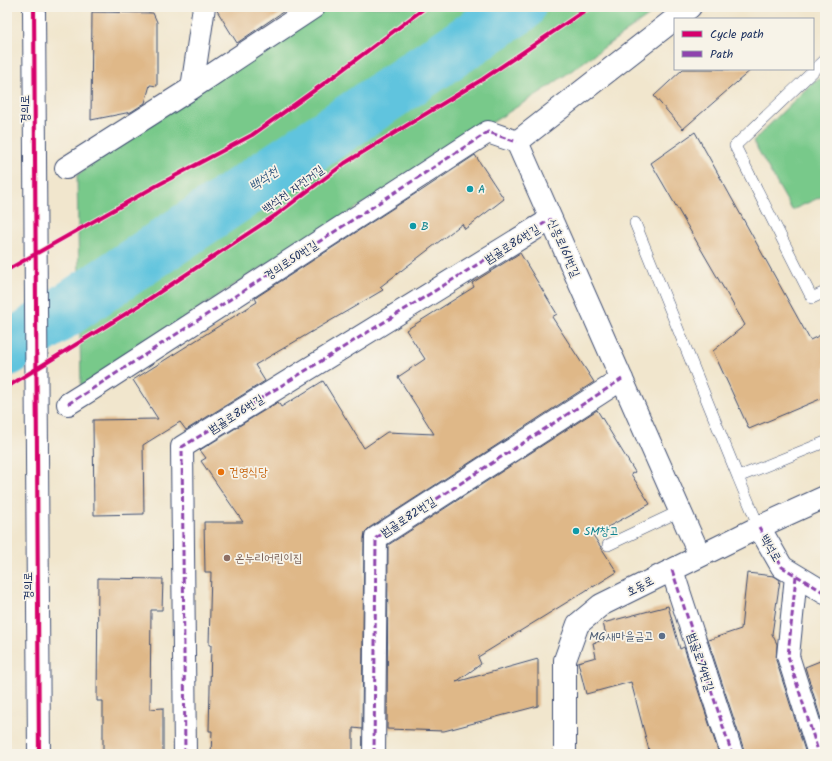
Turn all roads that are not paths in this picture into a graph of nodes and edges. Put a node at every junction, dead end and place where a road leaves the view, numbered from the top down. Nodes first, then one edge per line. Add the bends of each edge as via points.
1 (34, 7) edge
2 (204, 7) edge
3 (314, 7) edge
4 (690, 7) edge
5 (676, 18) edge
6 (674, 19) edge
7 (825, 60) edge
8 (192, 88) junction
9 (517, 142) junction
10 (66, 168) dead end
11 (551, 219) junction
12 (635, 223) dead end
13 (825, 292) edge
14 (622, 379) junction
15 (68, 404) dead end
16 (825, 442) edge
17 (738, 477) junction
18 (825, 497) edge
19 (680, 511) junction
20 (759, 527) junction
21 (608, 545) dead end
22 (700, 556) junction
23 (672, 570) junction
24 (796, 576) junction
25 (825, 593) edge
26 (39, 754) edge
27 (185, 754) edge
28 (374, 754) edge
29 (565, 754) edge
30 (732, 754) edge
31 (819, 754) edge

1 - 26 street, 경의로
2 - 8 street
3 - 8 street
4 - 5 street
6 - 9 street
7 - 13 lane via 736,146 812,298
8 - 10 street
9 - 11 street, 신흥로161번길
9 - 15 street, 경의로50번길 via 488,132
11 - 14 street, 신흥로161번길
11 - 27 street, 범골로86번길 via 182,448
12 - 17 lane
14 - 19 street, 신흥로161번길
14 - 28 street, 범골로82번길 via 376,538
16 - 17 lane
17 - 20 lane
18 - 20 street, 호동로
19 - 21 lane
19 - 22 street, 신흥로161번길
20 - 22 street, 호동로
20 - 24 street, 백석로 via 782,567
22 - 23 street, 호동로
23 - 29 street, 호동로 via 601,606 578,624 565,660
23 - 30 street, 범골로74번길
24 - 25 street, 백석로
24 - 31 street via 788,656

